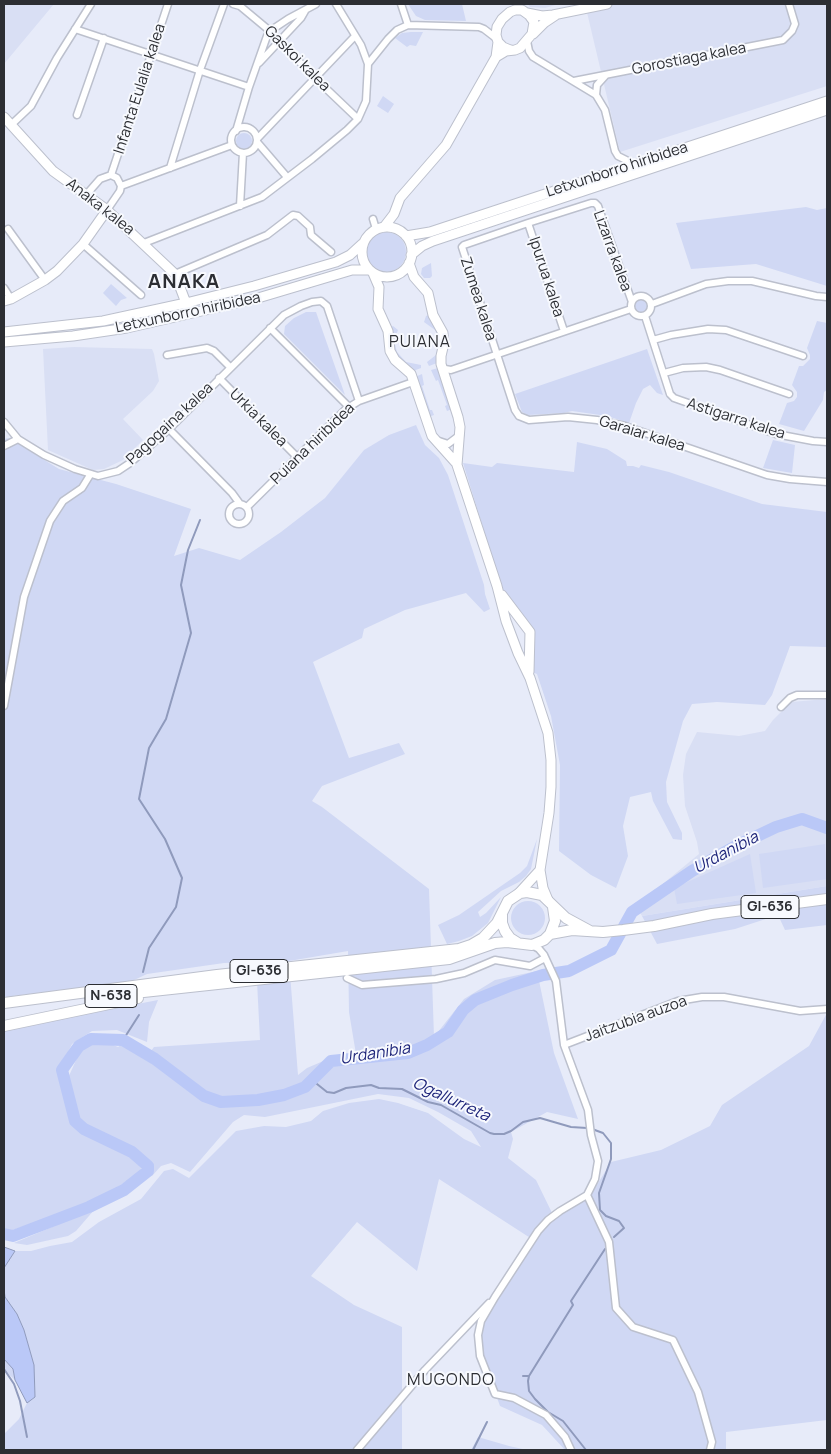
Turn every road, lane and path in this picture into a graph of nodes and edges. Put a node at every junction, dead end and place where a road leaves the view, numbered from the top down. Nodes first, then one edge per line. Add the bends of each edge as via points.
1 (90, 4) edge
2 (168, 4) edge
3 (224, 4) edge
4 (233, 4) edge
5 (316, 4) edge
6 (336, 4) edge
7 (401, 4) edge
8 (514, 4) edge
9 (607, 4) edge
10 (789, 4) edge
11 (524, 9) edge
12 (306, 10) junction
13 (507, 14) junction
14 (558, 14) junction
15 (499, 23) junction
16 (408, 25) junction
17 (75, 29) junction
18 (484, 29) junction
19 (270, 31) junction
20 (355, 36) junction
21 (104, 38) junction
22 (530, 38) junction
23 (280, 41) junction
24 (498, 41) junction
25 (510, 50) junction
26 (152, 54) junction
27 (496, 57) junction
28 (368, 64) junction
29 (256, 65) junction
30 (200, 70) junction
31 (606, 75) junction
32 (315, 78) junction
33 (574, 81) junction
34 (248, 87) junction
35 (596, 95) junction
36 (827, 101) edge
37 (827, 110) edge
38 (77, 115) dead end
39 (4, 117) edge
40 (358, 118) junction
41 (7, 128) edge
42 (236, 131) junction
43 (257, 140) junction
44 (232, 145) junction
45 (243, 153) junction
46 (629, 166) junction
47 (170, 168) junction
48 (114, 177) junction
49 (287, 177) junction
50 (121, 186) junction
51 (86, 195) junction
52 (591, 203) joint
53 (240, 206) junction
54 (107, 210) junction
55 (394, 214) junction
56 (373, 219) dead end
57 (528, 223) junction
58 (380, 228) junction
59 (8, 229) dead end
60 (403, 233) junction
61 (144, 242) junction
62 (82, 244) junction
63 (362, 244) junction
64 (464, 244) joint
65 (331, 252) dead end
66 (410, 259) junction
67 (371, 271) junction
68 (175, 274) junction
69 (45, 280) junction
70 (4, 288) edge
71 (141, 295) dead end
72 (827, 296) edge
73 (7, 300) edge
74 (186, 304) junction
75 (652, 304) junction
76 (631, 306) junction
77 (196, 313) junction
78 (645, 316) junction
79 (270, 328) junction
80 (564, 331) junction
81 (4, 332) edge
82 (653, 340) junction
83 (4, 342) edge
84 (496, 354) junction
85 (167, 355) dead end
86 (803, 356) dead end
87 (441, 364) junction
88 (230, 367) junction
89 (451, 370) junction
90 (664, 373) junction
91 (219, 378) junction
92 (446, 380) junction
93 (413, 382) junction
94 (789, 394) dead end
95 (359, 401) junction
96 (349, 407) junction
97 (4, 422) edge
98 (169, 429) junction
99 (4, 431) edge
100 (12, 433) junction
101 (430, 433) junction
102 (460, 435) junction
103 (18, 439) junction
104 (827, 442) edge
105 (4, 446) edge
106 (297, 458) junction
107 (457, 465) junction
108 (90, 475) junction
109 (827, 482) edge
110 (240, 504) junction
111 (247, 508) junction
112 (497, 586) junction
113 (506, 621) junction
114 (527, 625) junction
115 (530, 642) junction
116 (518, 653) junction
117 (530, 678) junction
118 (827, 695) edge
119 (4, 706) edge
120 (781, 707) dead end
121 (540, 870) junction
122 (519, 894) junction
123 (827, 899) edge
124 (550, 903) junction
125 (502, 915) junction
126 (590, 931) junction
127 (549, 936) junction
128 (518, 943) junction
129 (532, 945) junction
130 (546, 959) junction
131 (347, 978) dead end
132 (217, 983) junction
133 (4, 1003) edge
134 (4, 1008) edge
135 (827, 1009) edge
136 (4, 1026) edge
137 (564, 1045) junction
138 (587, 1195) junction
139 (495, 1296) junction
140 (357, 1450) edge
141 (571, 1450) edge
142 (710, 1450) edge

1 - 17 street
2 - 26 street, Infanta Eulalia kalea
3 - 30 street
4 - 19 street, Gaskoi kalea via 240,6
5 - 12 street
6 - 20 street
7 - 16 street
8 - 13 street
9 - 14 street
10 - 31 street, Gorostiaga kalea via 795,24 782,40
11 - 13 street
11 - 14 street via 542,16
11 - 22 street via 534,22
12 - 19 street
12 - 23 street
13 - 15 street
14 - 22 street
15 - 18 street
15 - 24 street
16 - 18 street
16 - 28 street via 388,38
17 - 21 street
17 - 41 street via 31,106
18 - 24 street
19 - 23 street, Gaskoi kalea
19 - 29 street
20 - 28 street
20 - 32 street
21 - 26 street
21 - 38 street
22 - 25 street via 520,48
22 - 33 street via 529,51 533,57
23 - 29 street
23 - 32 street, Gaskoi kalea
24 - 25 street
24 - 27 street
25 - 27 street
26 - 30 street
26 - 48 street, Infanta Eulalia kalea
27 - 55 street via 446,145 400,198
28 - 40 street via 366,101
29 - 34 street
30 - 34 street
30 - 47 street
31 - 33 street, Gorostiaga kalea
31 - 35 street via 597,85
32 - 40 street, Gaskoi kalea
32 - 43 street
33 - 35 street
34 - 42 street
35 - 46 street via 605,110 615,151
36 - 46 street, Letxunborro hiribidea
37 - 66 street, Letxunborro hiribidea via 433,241 422,246
39 - 41 street, Anaka kalea
40 - 49 street via 312,160
41 - 51 street, Anaka kalea via 53,171
42 - 43 street via 251,130
42 - 44 street via 231,139
43 - 45 street via 252,151
43 - 49 street
44 - 45 street
44 - 47 street
45 - 53 street
46 - 60 street, Letxunborro hiribidea via 430,232
47 - 50 street
48 - 50 street
48 - 51 street via 100,179
49 - 53 street via 262,196
50 - 54 street
51 - 54 street, Anaka kalea
52 - 57 street, Letxunborro hiribidea
52 - 76 street, Lizarra kalea via 598,206
53 - 61 street
54 - 61 street, Anaka kalea
54 - 62 street
55 - 58 street
55 - 60 street
56 - 58 street
57 - 64 street, Letxunborro hiribidea
57 - 80 street, Ipurua kalea
58 - 60 street via 392,227
58 - 63 street via 369,233
59 - 69 street
60 - 66 street via 410,243
61 - 68 street, Anaka kalea
62 - 69 street
62 - 71 street
63 - 67 street via 362,259
63 - 74 street, Letxunborro hiribidea via 336,262
64 - 84 street, Zumea kalea via 462,252
65 - 68 street via 311,235 310,226 293,215 268,235
66 - 67 street via 404,270 391,276
66 - 87 street via 414,277 428,293 433,315 443,333
67 - 77 street, Letxunborro hiribidea via 352,270
67 - 93 street via 379,287 378,309 388,332 390,351 409,372
68 - 74 street, Anaka kalea
69 - 73 street
70 - 73 street
72 - 75 street via 752,280 728,281 706,284
74 - 77 street
74 - 81 street, Letxunborro hiribidea via 103,321
75 - 76 street via 642,296 636,297
75 - 78 street
76 - 78 street via 638,316
76 - 80 street
77 - 83 street, Letxunborro hiribidea via 104,332
78 - 82 street, Astigarra kalea
79 - 88 street, Pagogaina kalea
79 - 95 street, Pagogaina kalea via 300,306 321,301 327,306
79 - 96 street
80 - 84 street
82 - 86 street via 708,329 726,330
82 - 90 street, Astigarra kalea
84 - 89 street
84 - 109 street, Garaiar kalea via 515,410 524,419 568,416 597,420 625,426 767,475
85 - 88 street via 207,348 214,350
87 - 89 street
87 - 92 street
88 - 91 street, Pagogaina kalea
89 - 92 street
90 - 94 street via 706,366
90 - 104 street, Astigarra kalea via 674,398 776,434
91 - 98 street, Pagogaina kalea
91 - 106 street, Urkia kalea
92 - 102 street via 458,417
93 - 95 street, Puiana hiribidea
93 - 101 street
95 - 96 street, Puiana hiribidea
96 - 106 street, Puiana hiribidea
97 - 100 street, Pagogaina kalea
98 - 108 street, Pagogaina kalea via 118,471 105,476
98 - 110 street
99 - 100 street
100 - 103 street, Pagogaina kalea
101 - 102 street via 446,444
101 - 107 street
102 - 107 street
103 - 105 street
103 - 108 street, Pagogaina kalea via 44,455
106 - 111 street, Puiana hiribidea
107 - 112 street
108 - 119 street via 82,488 62,501 50,521 24,597
110 - 111 street
110 - 111 street via 229,511 234,524 248,521 250,514
112 - 113 street
112 - 114 street
113 - 114 street via 517,620
113 - 116 street
114 - 115 street
115 - 116 street via 525,650
115 - 117 street
116 - 117 street
117 - 121 street via 548,733 551,760 549,813
118 - 120 street via 798,695
121 - 122 street
121 - 124 street
122 - 124 main road, GI-636 via 535,892
122 - 125 main road, GI-636 via 508,901
123 - 126 main road, GI-636 via 610,932
124 - 126 main road, GI-636 via 574,923
124 - 127 main road via 555,921
125 - 128 main road via 505,931
125 - 133 main road, GI-636 via 483,938 471,945 447,951 217,975
126 - 127 main road, GI-636 via 561,931
127 - 129 main road, GI-636
127 - 130 street via 544,946
128 - 129 main road, GI-636
128 - 132 main road, GI-636 via 495,943 449,959
129 - 130 street
130 - 131 street via 530,966 495,960 464,973 436,979 362,985
130 - 137 street, Jaitzubia auzoa via 556,981
132 - 134 main road, N-638
132 - 136 main road, GI-636
135 - 137 street, Jaitzubia auzoa via 800,1011 702,997 678,1001
137 - 138 street, Jaitzubia auzoa via 587,1105 597,1154 598,1167
138 - 139 street via 548,1220
138 - 142 street via 609,1242 616,1308 633,1327 674,1340 698,1392 712,1442
139 - 140 street
139 - 141 street via 481,1321 478,1342 495,1394 514,1398 546,1415 565,1437

